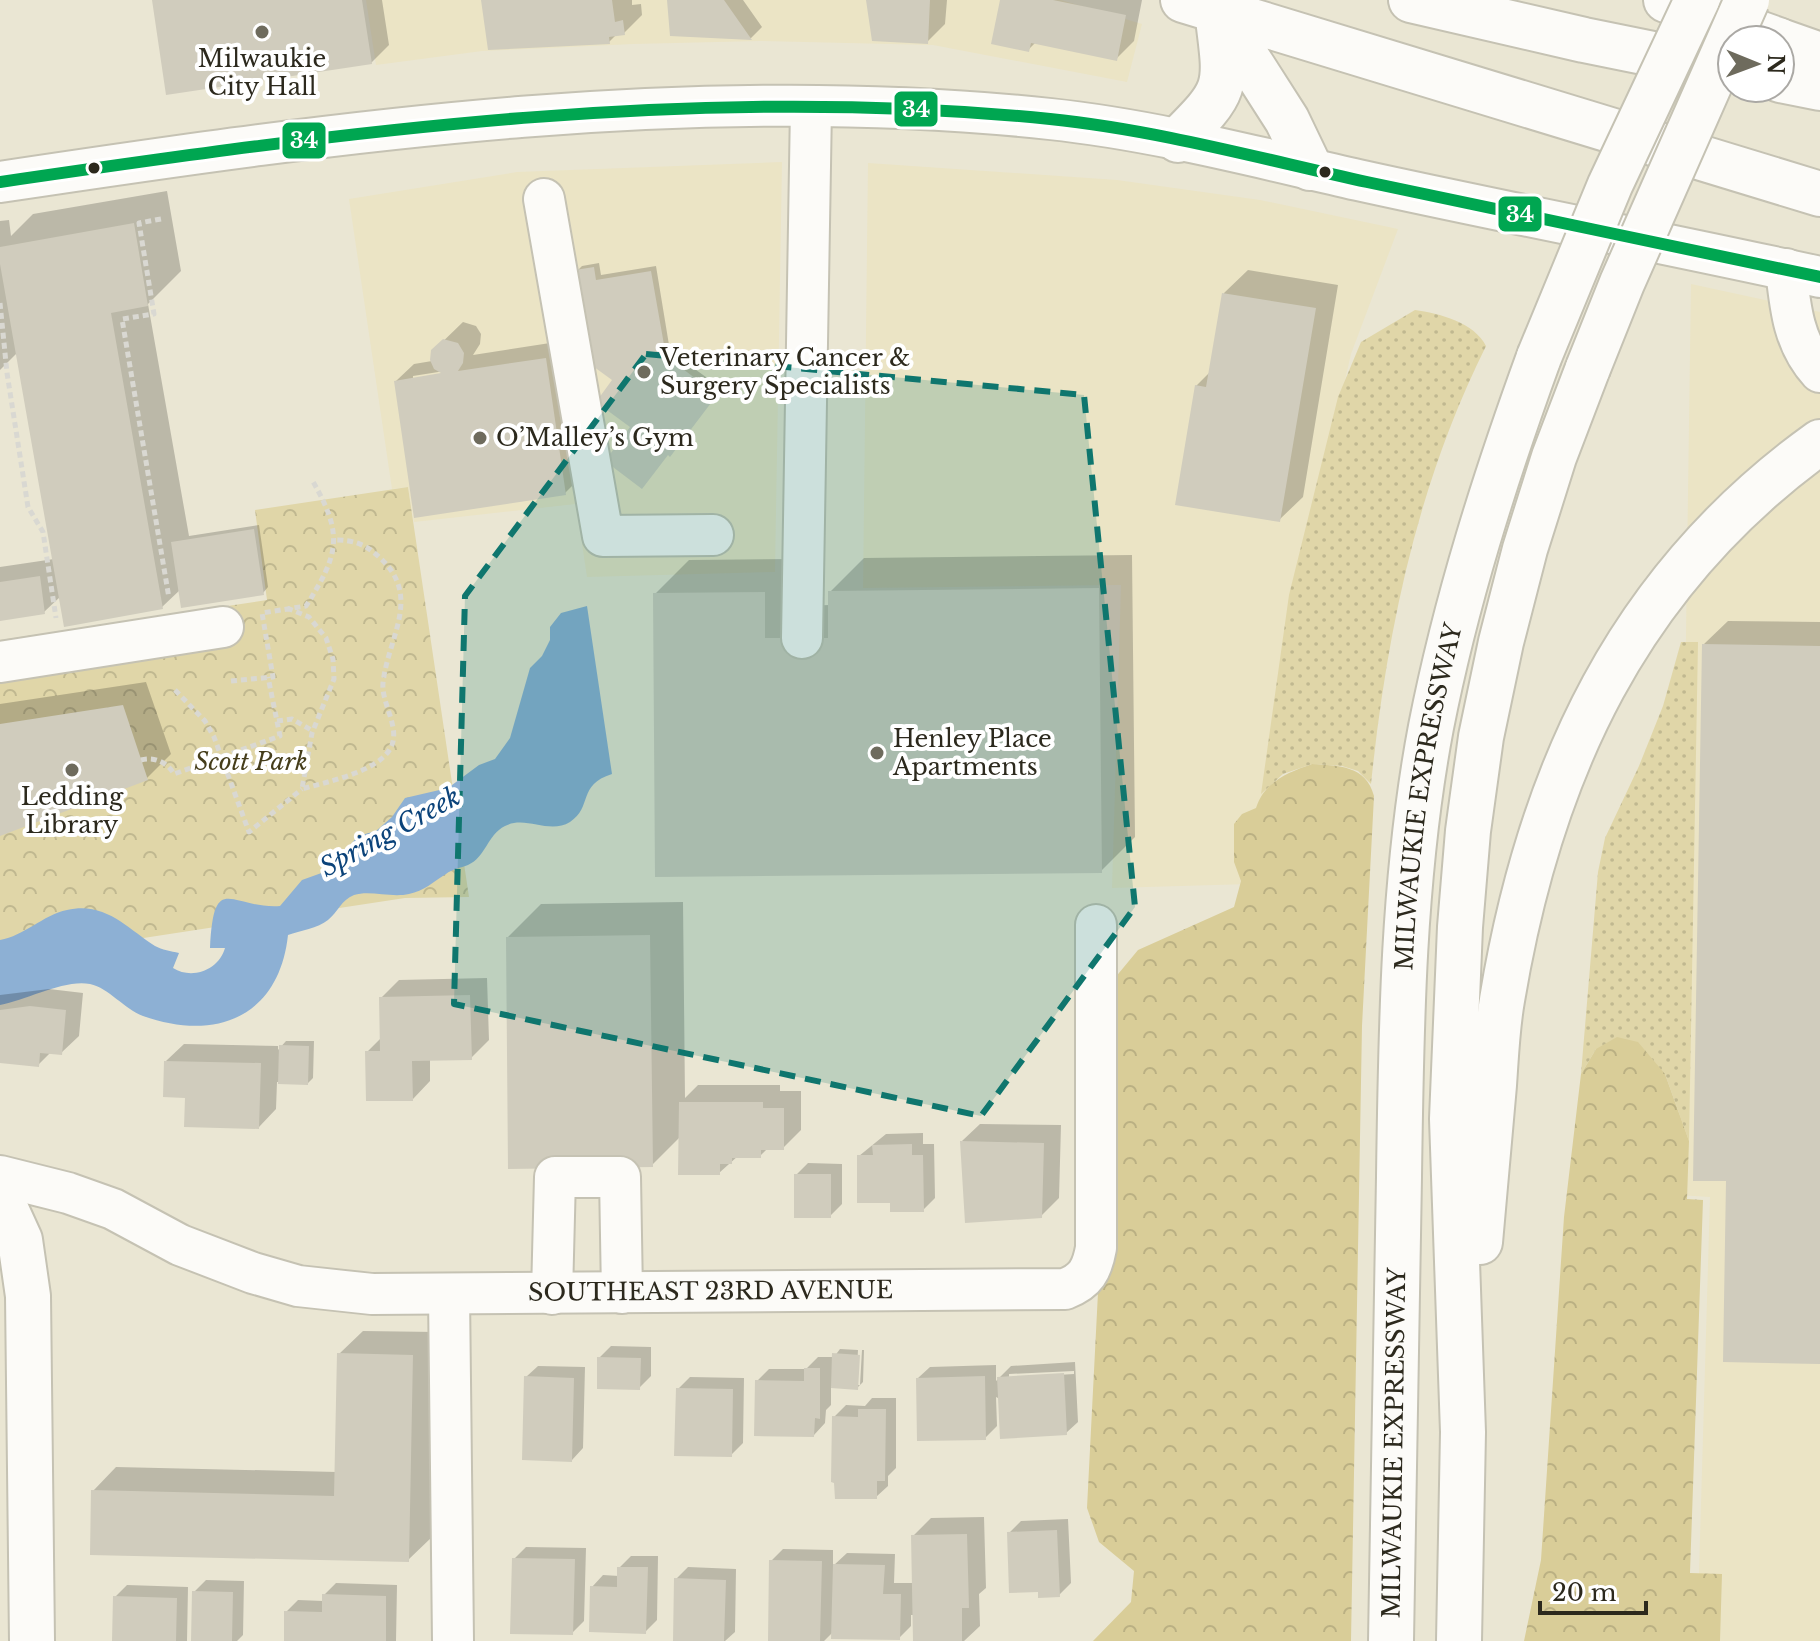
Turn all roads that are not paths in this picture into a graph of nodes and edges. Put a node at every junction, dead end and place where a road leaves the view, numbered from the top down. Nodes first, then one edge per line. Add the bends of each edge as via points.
1 (1411, 0) edge
2 (1666, 0) edge
3 (1697, 0) edge
4 (1747, 0) edge
5 (1200, 4) edge
6 (1734, 24) edge
7 (1796, 46) edge
8 (1820, 55) edge
9 (1716, 67) edge
10 (1796, 83) edge
11 (1820, 88) edge
12 (811, 107) junction
13 (1178, 140) junction
14 (1310, 168) junction
15 (0, 182) edge
16 (1820, 194) edge
17 (544, 199) dead end
18 (1803, 273) edge
19 (1820, 372) edge
20 (1820, 442) edge
21 (713, 535) dead end
22 (223, 627) dead end
23 (802, 638) dead end
24 (0, 662) edge
25 (1096, 925) dead end
26 (0, 1176) edge
27 (0, 1196) edge
28 (622, 1293) junction
29 (449, 1294) junction
30 (552, 1294) junction
31 (1463, 1432) junction
32 (32, 1641) edge
33 (453, 1641) edge
34 (1391, 1641) edge
35 (1459, 1641) edge

1 - 9 main road
2 - 6 main road
3 - 34 main road, MILWAUKIE EXPRESSWAY, bridge via 1610,185 1539,357 1478,537 1431,730 1416,827 1402,1022
4 - 31 main road, MILWAUKIE EXPRESSWAY, bridge via 1622,283 1554,457 1504,628 1481,737 1468,831 1452,1119
5 - 13 main road via 1224,68 1221,88 1212,106
5 - 14 main road via 1287,120
5 - 16 main road
7 - 8 main road
10 - 11 main road
12 - 13 street via 1024,117
12 - 15 street via 532,115
12 - 23 street
13 - 14 street
14 - 18 street
17 - 21 street via 603,536
18 - 19 street via 1792,320
20 - 31 main road via 1774,476 1676,576 1628,643 1587,714 1554,792 1518,913 1501,1004
22 - 24 street
25 - 28 street, SOUTHEAST 23RD AVENUE via 1096,1248 1087,1276 1079,1283 1052,1291
26 - 29 street, SOUTHEAST 23RD AVENUE via 113,1209 180,1245 298,1286 372,1294
27 - 32 main road via 20,1240 28,1287
28 - 30 street, SOUTHEAST 23RD AVENUE
28 - 30 street via 620,1177 555,1177
29 - 30 street, SOUTHEAST 23RD AVENUE
29 - 33 street
31 - 35 main road, MILWAUKIE EXPRESSWAY

